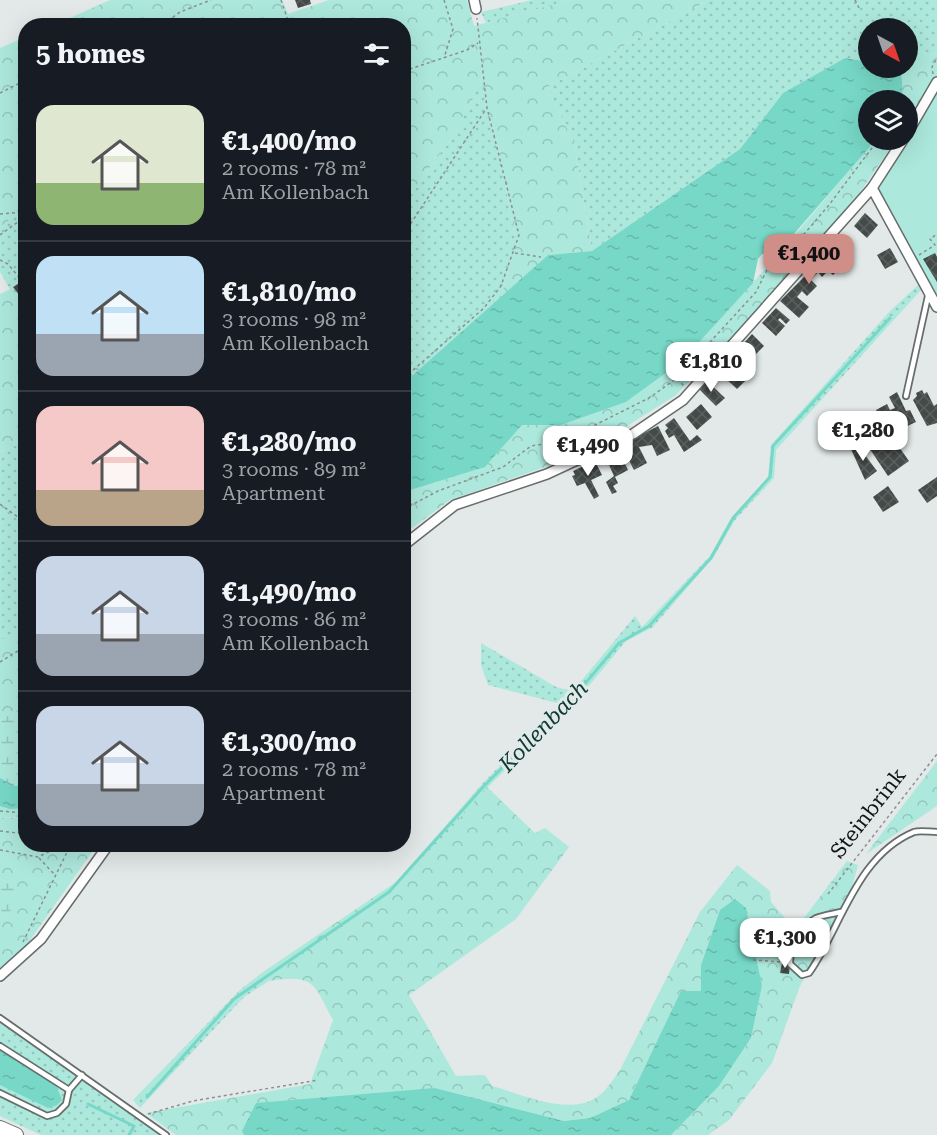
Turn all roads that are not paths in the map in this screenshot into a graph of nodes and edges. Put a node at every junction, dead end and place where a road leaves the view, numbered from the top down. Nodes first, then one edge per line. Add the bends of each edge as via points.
1 (937, 82) edge
2 (918, 115) edge
3 (897, 150) edge
4 (872, 188) junction
5 (929, 293) junction
6 (937, 307) edge
7 (906, 396) dead end
8 (411, 540) edge
9 (937, 832) edge
10 (103, 852) edge
11 (841, 912) junction
12 (0, 976) edge
13 (0, 1018) edge
14 (0, 1046) edge
15 (82, 1075) junction
16 (69, 1090) junction
17 (0, 1094) edge
18 (0, 1128) edge
19 (16, 1135) edge
20 (166, 1135) edge

1 - 2 street
3 - 4 street
4 - 5 street
4 - 8 street via 698,385 674,407 633,434 547,474 455,505
5 - 6 street
5 - 7 lane
9 - 11 lane via 915,831 892,847 867,870
10 - 12 street via 41,939
11 - 11 lane via 817,962 809,973 802,975 790,964 789,956 815,918
13 - 15 lane
14 - 16 lane
15 - 16 lane
15 - 20 lane
16 - 17 lane via 66,1104 47,1116
18 - 19 main road

